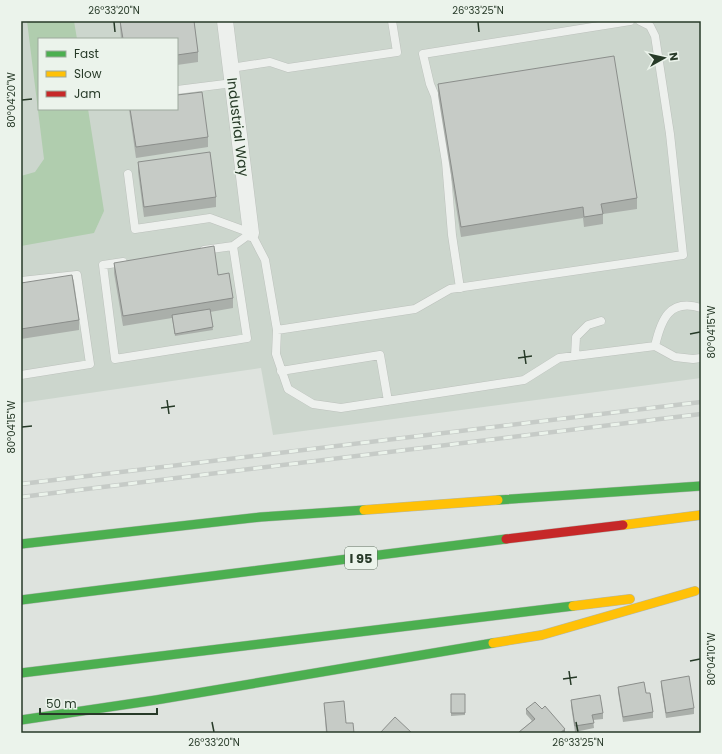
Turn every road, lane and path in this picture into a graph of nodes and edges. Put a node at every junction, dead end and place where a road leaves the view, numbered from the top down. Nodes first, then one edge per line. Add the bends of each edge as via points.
1 (225, 21) edge
2 (392, 21) edge
3 (630, 21) edge
4 (640, 21) edge
5 (232, 76) junction
6 (178, 90) edge
7 (128, 174) dead end
8 (251, 233) junction
9 (232, 246) junction
10 (194, 251) edge
11 (134, 260) edge
12 (21, 281) edge
13 (460, 288) junction
14 (701, 308) edge
15 (601, 321) dead end
16 (277, 330) junction
17 (655, 346) junction
18 (575, 356) junction
19 (701, 358) edge
20 (281, 371) junction
21 (21, 375) edge
22 (388, 401) junction
23 (701, 486) edge
24 (701, 515) edge
25 (21, 544) edge
26 (698, 590) edge
27 (21, 600) edge
28 (21, 673) edge
29 (21, 720) edge

1 - 5 street, Industrial Way
2 - 5 lane via 397,52 288,68 270,62
3 - 13 lane via 423,54 435,96 446,162 452,235
4 - 13 lane via 650,26 655,36 670,134 683,255
5 - 6 lane
5 - 8 street, Industrial Way
7 - 8 lane via 135,228 210,218
8 - 9 lane
8 - 16 lane via 265,260
9 - 10 lane
9 - 11 lane via 247,338 115,359 103,265
12 - 21 lane via 77,275 90,364
13 - 16 lane via 450,289 415,309
14 - 17 lane via 689,304 671,309 661,322
15 - 18 lane via 588,325 576,337
16 - 20 lane via 276,354
17 - 18 lane
17 - 19 lane via 675,358
18 - 22 lane via 559,358 524,380
20 - 22 lane via 288,388 313,404 341,408
20 - 22 lane via 380,355
23 - 25 highway via 261,517
24 - 27 highway, I 95
26 - 28 highway
26 - 29 highway via 542,635

